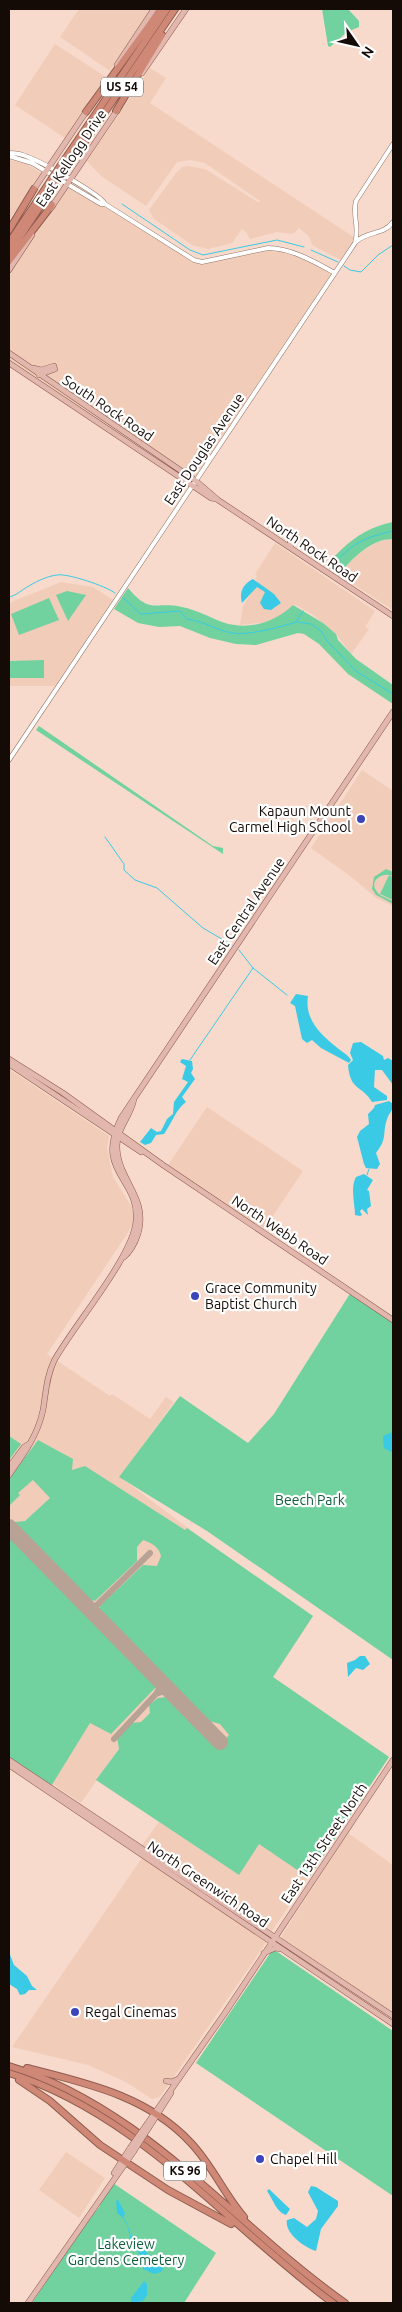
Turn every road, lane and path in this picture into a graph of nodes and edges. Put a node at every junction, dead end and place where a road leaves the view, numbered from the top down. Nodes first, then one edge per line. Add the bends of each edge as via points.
1 (154, 9) edge
2 (161, 9) edge
3 (167, 9) edge
4 (177, 9) edge
5 (186, 9) edge
6 (116, 111) junction
7 (86, 112) junction
8 (393, 144) edge
9 (9, 154) edge
10 (56, 156) junction
11 (66, 164) junction
12 (47, 169) junction
13 (76, 169) junction
14 (54, 182) junction
15 (68, 182) junction
16 (34, 188) junction
17 (52, 205) junction
18 (393, 222) edge
19 (9, 225) edge
20 (9, 230) edge
21 (9, 242) edge
22 (355, 243) junction
23 (9, 253) edge
24 (9, 261) edge
25 (9, 270) edge
26 (335, 273) junction
27 (9, 353) edge
28 (9, 362) edge
29 (28, 366) junction
30 (53, 369) junction
31 (26, 374) junction
32 (40, 374) junction
33 (52, 383) junction
34 (195, 483) junction
35 (282, 542) junction
36 (291, 548) junction
37 (393, 616) edge
38 (393, 712) edge
39 (9, 760) edge
40 (9, 1059) edge
41 (9, 1064) edge
42 (32, 1076) junction
43 (135, 1099) junction
44 (125, 1111) junction
45 (106, 1123) junction
46 (117, 1133) junction
47 (393, 1320) edge
48 (29, 1444) junction
49 (9, 1467) edge
50 (9, 1475) edge
51 (9, 1760) edge
52 (393, 1760) edge
53 (9, 1765) edge
54 (273, 1939) junction
55 (286, 1951) junction
56 (264, 1954) junction
57 (393, 2016) edge
58 (393, 2024) edge
59 (9, 2065) edge
60 (9, 2074) edge
61 (181, 2077) junction
62 (166, 2081) dead end
63 (174, 2088) junction
64 (159, 2106) junction
65 (147, 2109) junction
66 (156, 2114) junction
67 (124, 2161) junction
68 (255, 2240) junction
69 (274, 2247) junction
70 (28, 2303) edge
71 (332, 2303) edge
72 (345, 2303) edge

1 - 7 main road, East Kellogg Drive
2 - 7 highway
3 - 11 highway, US 54
4 - 6 highway
4 - 11 highway, US 54
5 - 6 main road, East Kellogg Drive
6 - 13 main road, East Kellogg Drive
7 - 10 main road, East Kellogg Drive
8 - 22 street via 356,201 358,234
9 - 12 street via 29,157
10 - 12 main road, East Kellogg Drive
10 - 13 main road via 58,166 70,172
11 - 14 highway, US 54, bridge
12 - 15 street
12 - 16 main road, East Kellogg Drive
13 - 15 main road, East Kellogg Drive
14 - 21 highway, US 54
14 - 23 highway, US 54
15 - 17 main road, East Kellogg Drive
15 - 26 street via 194,260 202,262 277,248
16 - 19 main road, East Kellogg Drive
16 - 20 highway
17 - 24 highway
17 - 25 main road, East Kellogg Drive
18 - 22 street via 384,231 363,236
22 - 26 street, East Douglas Avenue
26 - 34 street, East Douglas Avenue
27 - 29 main road, South Rock Road
28 - 31 main road, South Rock Road
29 - 30 main road via 40,370
29 - 32 main road, South Rock Road
30 - 32 main road
30 - 33 main road via 48,376
31 - 32 main road
31 - 34 main road, South Rock Road
32 - 33 main road, South Rock Road
33 - 34 main road, South Rock Road
34 - 35 main road, North Rock Road via 211,498
34 - 39 street, East Douglas Avenue
35 - 36 main road, North Rock Road
35 - 36 main road via 289,539
36 - 37 main road, North Rock Road
38 - 43 main road, East Central Avenue
40 - 42 main road, North Webb Road
41 - 42 main road, North Webb Road
42 - 45 main road, North Webb Road
42 - 46 main road, North Webb Road
43 - 44 main road, East Central Avenue
43 - 46 main road, East Central Avenue
44 - 45 main road via 112,1123
44 - 46 main road, East Central Avenue
45 - 46 main road, North Webb Road
46 - 47 main road, North Webb Road
46 - 48 main road, East Central Avenue via 112,1151 114,1165 133,1198 136,1215 133,1237 52,1364 40,1420
48 - 49 main road, East Central Avenue
48 - 50 main road, East Central Avenue
51 - 54 main road, North Greenwich Road
52 - 54 main road, East 13th Street North
53 - 54 main road, North Greenwich Road
54 - 55 main road, North Greenwich Road
54 - 56 main road, East 13th Street North
54 - 57 main road, North Greenwich Road
55 - 56 main road via 275,1948
55 - 58 main road, North Greenwich Road
56 - 61 main road, East 13th Street North
59 - 65 highway via 109,2090
59 - 69 highway, KS 96 via 62,2086 125,2122
60 - 67 highway via 50,2101 90,2137
60 - 68 highway, KS 96 via 63,2094 124,2130
61 - 62 main road via 172,2082
61 - 63 main road, East 13th Street North
63 - 64 main road, East 13th Street North
63 - 66 main road, East 13th Street North via 169,2100
64 - 65 highway
64 - 66 main road, East 13th Street North
65 - 66 highway
66 - 67 main road, East 13th Street North, bridge
66 - 69 highway via 192,2143 238,2211
67 - 68 highway
67 - 70 main road, East 13th Street North
68 - 71 highway, KS 96
69 - 72 highway, KS 96

